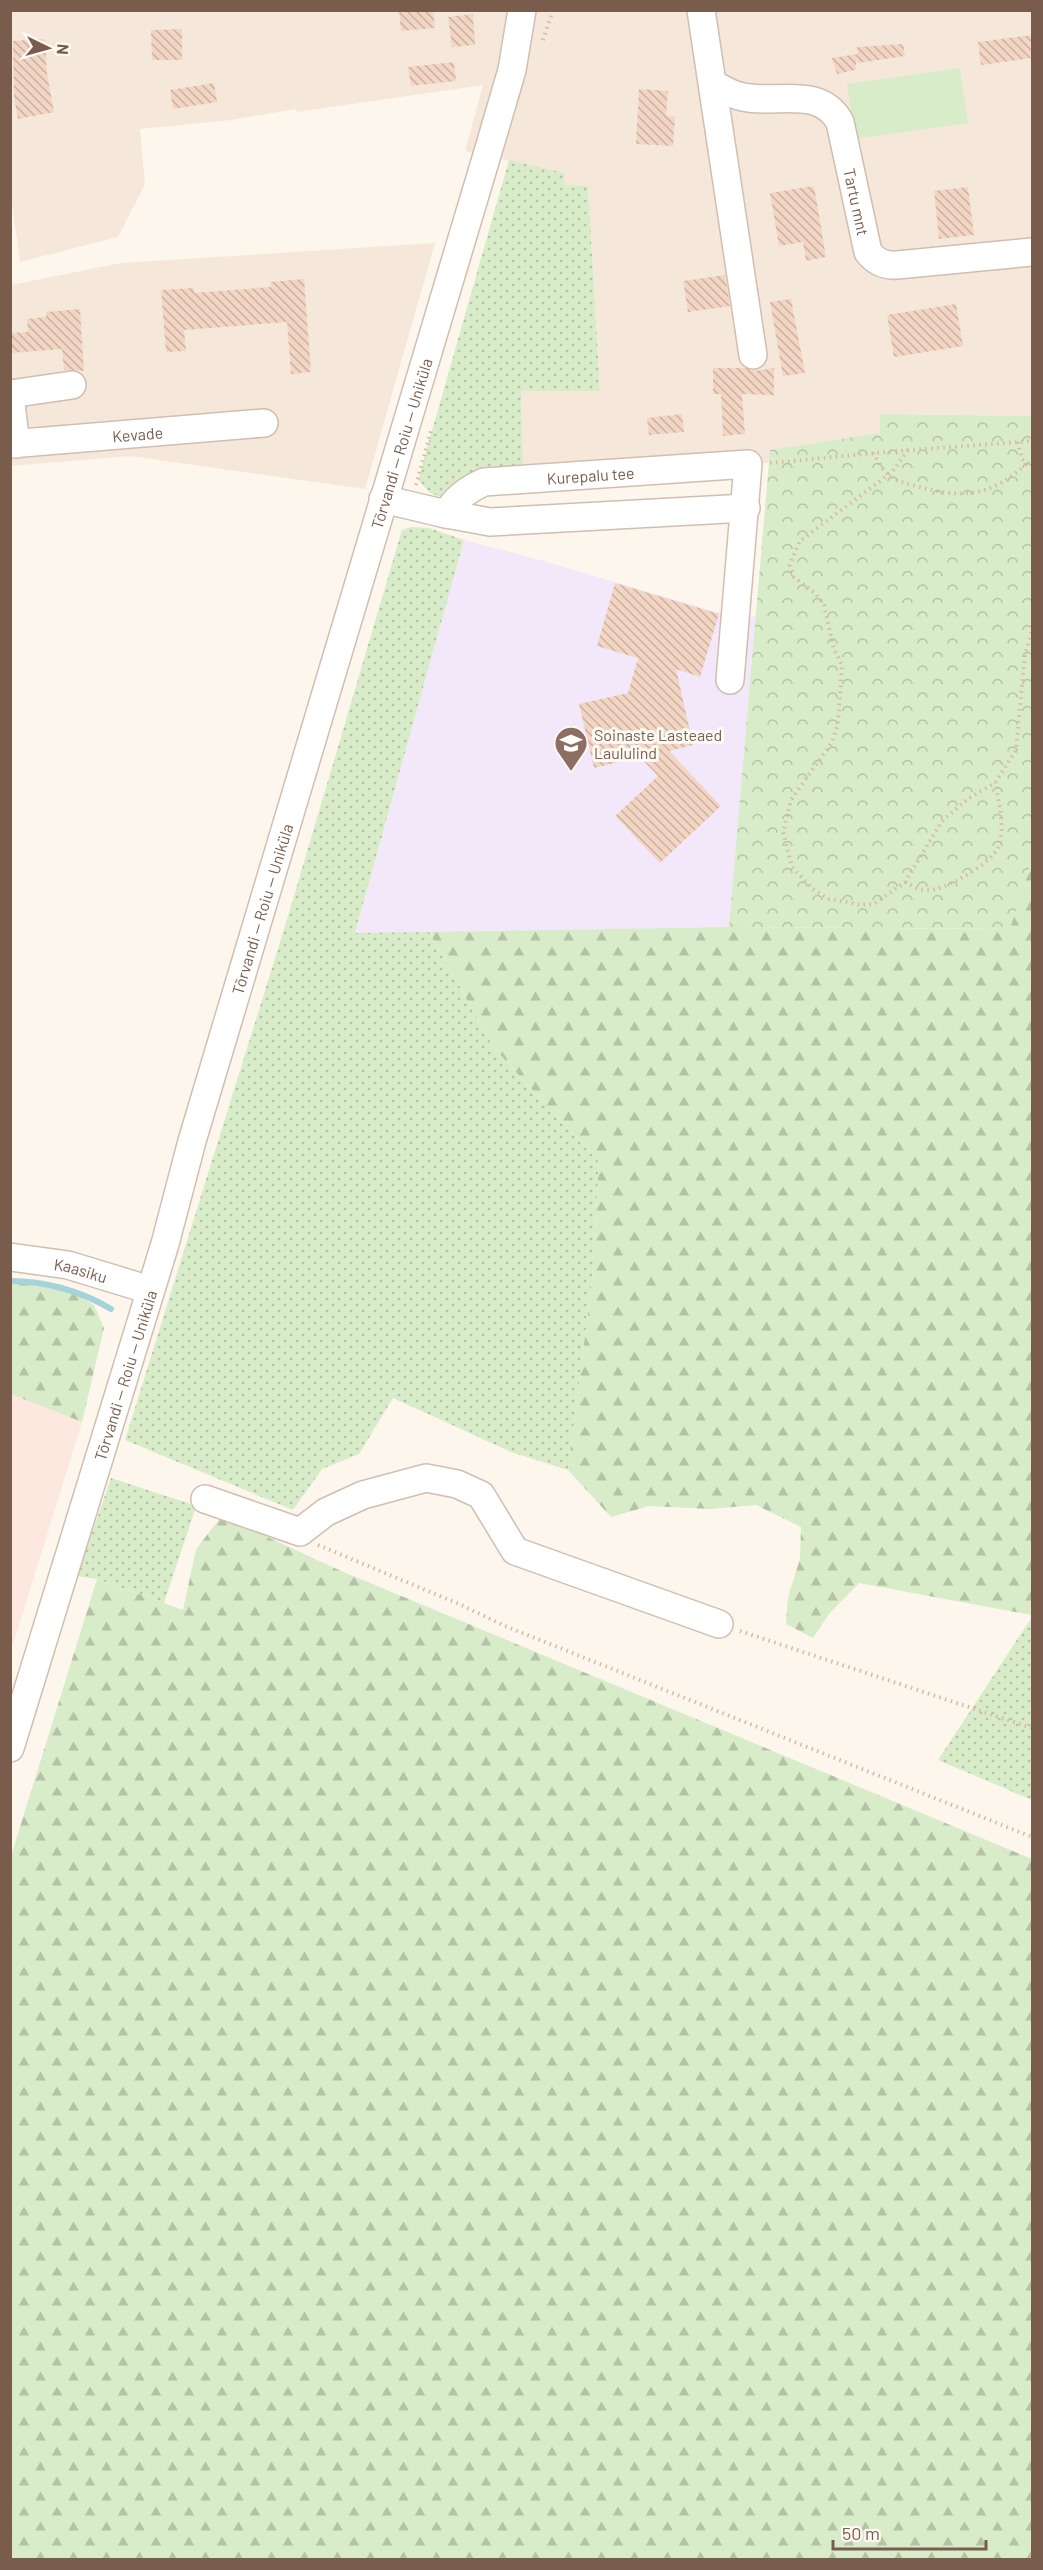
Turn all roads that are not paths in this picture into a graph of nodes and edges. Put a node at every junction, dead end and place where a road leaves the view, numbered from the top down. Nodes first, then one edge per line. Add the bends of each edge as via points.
1 (522, 10) edge
2 (537, 10) edge
3 (701, 10) edge
4 (512, 70) junction
5 (713, 84) junction
6 (1032, 252) edge
7 (753, 355) dead end
8 (72, 385) dead end
9 (10, 395) edge
10 (264, 423) dead end
11 (13, 444) edge
12 (383, 499) junction
13 (746, 508) junction
14 (446, 514) junction
15 (730, 680) dead end
16 (10, 1257) edge
17 (150, 1290) junction
18 (205, 1499) dead end
19 (719, 1624) road end
20 (10, 1748) edge

1 - 4 street, Tõrvandi — Roiu — Uniküla
2 - 4 street, Tõrvandi — Roiu — Uniküla
3 - 5 street
4 - 12 street, Tõrvandi — Roiu — Uniküla
5 - 6 street, Tartu mnt via 740,97 815,100 836,114 868,252 874,260 897,266
5 - 7 street
8 - 9 street
9 - 11 street
10 - 11 street, Kevade
12 - 14 street
12 - 17 street, Tõrvandi — Roiu — Uniküla
13 - 14 street via 490,522
13 - 14 street, Kurepalu tee via 748,464 484,482 466,491
13 - 15 street
16 - 17 street, Kaasiku via 68,1265
17 - 20 street, Tõrvandi — Roiu — Uniküla
18 - 19 street via 300,1532 326,1512 363,1495 426,1478 457,1484 481,1495 515,1551

